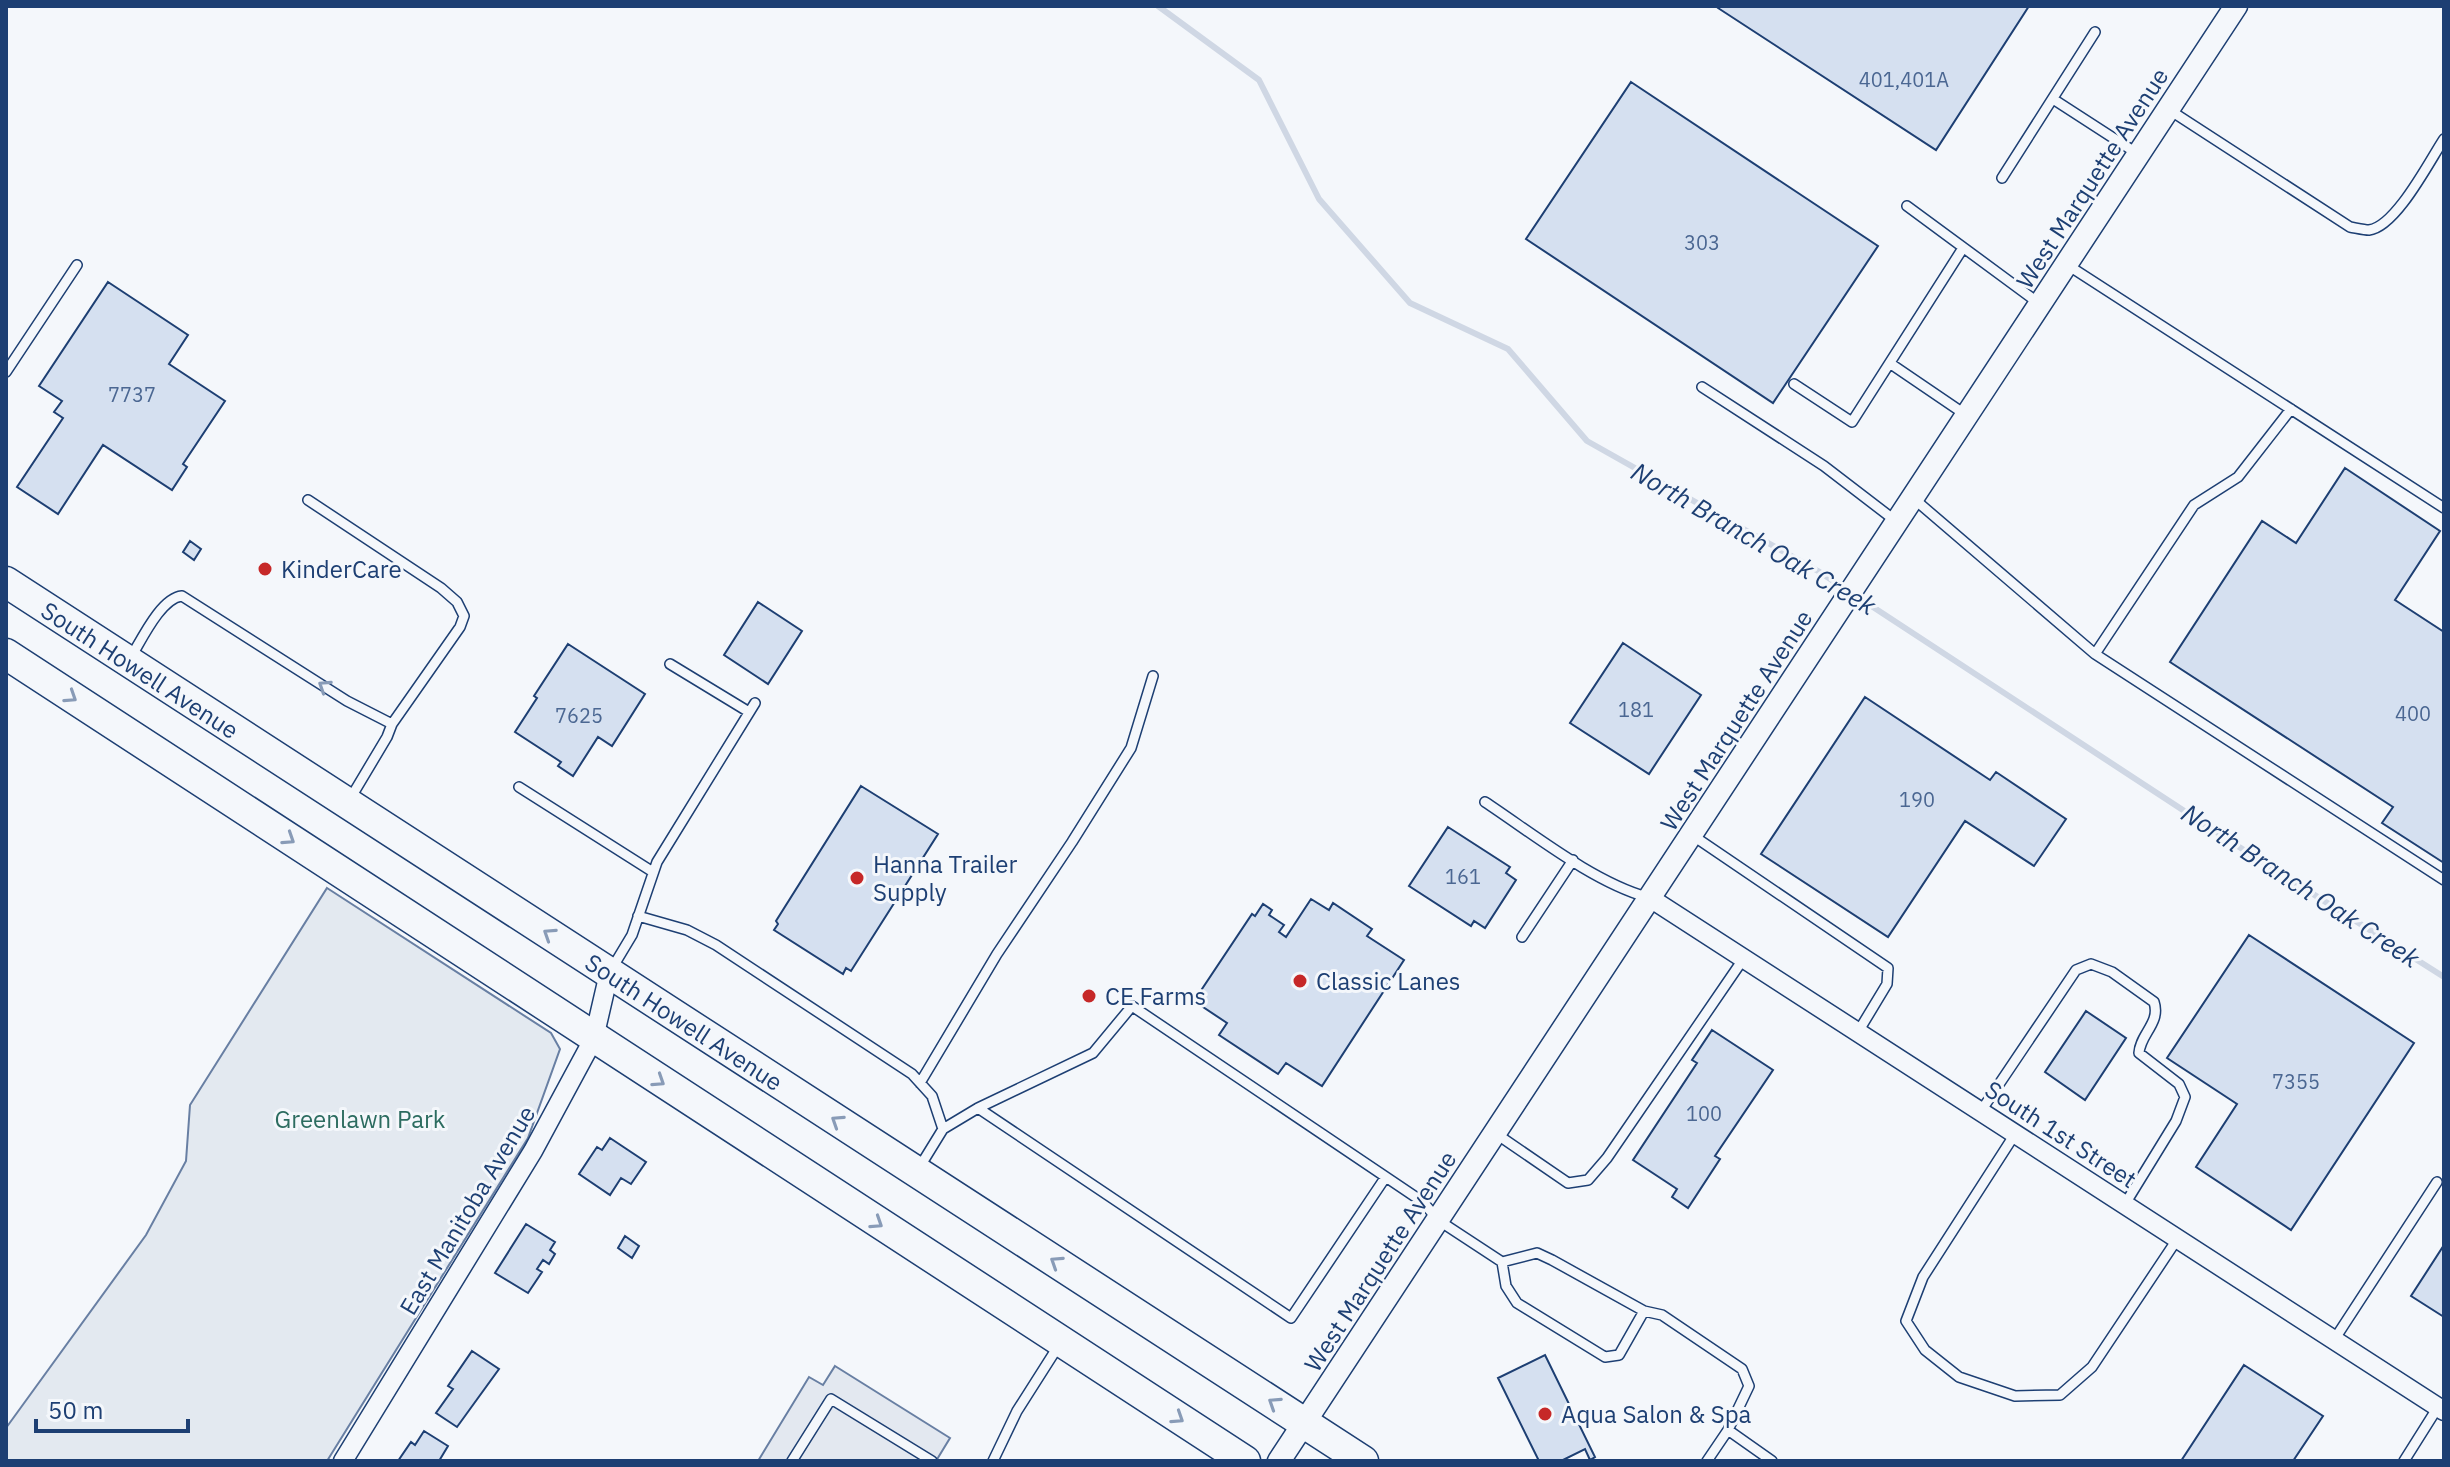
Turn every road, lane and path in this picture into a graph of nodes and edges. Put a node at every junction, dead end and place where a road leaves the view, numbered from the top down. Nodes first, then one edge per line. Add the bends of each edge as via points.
1 (2236, 6) edge
2 (2095, 32) dead end
3 (2053, 99) junction
4 (2168, 109) junction
5 (2444, 139) edge
6 (2138, 154) junction
7 (2002, 178) dead end
8 (1907, 206) dead end
9 (1963, 248) junction
10 (2066, 264) junction
11 (77, 265) dead end
12 (2040, 304) junction
13 (1891, 364) junction
14 (6, 372) edge
15 (1794, 384) dead end
16 (1702, 387) dead end
17 (2291, 409) junction
18 (1966, 415) junction
19 (1913, 498) junction
20 (308, 500) dead end
21 (2444, 508) edge
22 (1897, 522) junction
23 (6, 582) edge
24 (6, 654) edge
25 (2095, 654) junction
26 (128, 662) junction
27 (670, 664) dead end
28 (1153, 676) dead end
29 (392, 724) junction
30 (519, 787) dead end
31 (1485, 802) dead end
32 (347, 803) junction
33 (1692, 835) junction
34 (1573, 860) junction
35 (653, 872) junction
36 (2444, 880) edge
37 (1650, 898) junction
38 (638, 916) junction
39 (1522, 937) dead end
40 (1744, 958) junction
41 (609, 973) junction
42 (1858, 1032) junction
43 (594, 1038) junction
44 (920, 1083) junction
45 (978, 1108) junction
46 (1981, 1111) junction
47 (943, 1129) junction
48 (1495, 1133) junction
49 (2016, 1133) junction
50 (916, 1172) junction
51 (1385, 1178) junction
52 (2437, 1182) dead end
53 (2125, 1204) junction
54 (1438, 1220) junction
55 (2178, 1238) junction
56 (1502, 1262) junction
57 (1644, 1311) junction
58 (2334, 1340) junction
59 (1061, 1342) junction
60 (2441, 1409) edge
61 (1305, 1423) junction
62 (1728, 1430) junction
63 (343, 1461) edge
64 (792, 1461) edge
65 (932, 1461) edge
66 (993, 1461) edge
67 (1245, 1461) edge
68 (1279, 1461) edge
69 (1363, 1461) edge
70 (1707, 1461) edge
71 (1772, 1461) edge
72 (2404, 1461) edge

1 - 4 street, West Marquette Avenue
2 - 3 lane
3 - 6 lane
3 - 7 lane
4 - 5 lane via 2350,227 2370,230 2385,224 2397,210
4 - 6 street, West Marquette Avenue
6 - 10 street, West Marquette Avenue
8 - 9 lane
9 - 12 lane
9 - 13 lane
10 - 12 street, West Marquette Avenue
10 - 17 lane
11 - 14 lane
12 - 18 street, West Marquette Avenue
13 - 15 lane via 1852,422
13 - 18 lane
16 - 22 lane via 1824,466
17 - 21 lane
17 - 25 lane via 2238,477 2194,505
18 - 19 street, West Marquette Avenue
19 - 22 street, West Marquette Avenue
19 - 25 lane
20 - 29 lane via 441,588 464,616
22 - 33 street, West Marquette Avenue
23 - 26 main road, South Howell Avenue
24 -> 43 main road
25 - 36 lane
29 -> 26 lane via 182,596 166,602
26 - 32 main road, South Howell Avenue
27 - 35 lane via 752,707
28 - 44 lane via 1131,748
29 - 32 lane
30 - 35 lane
31 - 34 lane
41 -> 32 main road, South Howell Avenue
33 - 37 street, West Marquette Avenue
33 - 42 lane via 1888,968 1887,984
34 - 37 lane via 1627,892
34 - 39 lane
35 - 38 lane
37 - 40 street, South 1st Street
37 - 48 street, West Marquette Avenue
38 - 41 lane
38 - 44 lane via 716,945
40 - 42 street, South 1st Street
40 - 48 lane via 1588,1180 1568,1183
41 - 43 street, East Manitoba Avenue
50 -> 41 main road, South Howell Avenue
42 - 46 street, South 1st Street
43 -> 59 main road
43 - 63 street, East Manitoba Avenue via 533,1151
44 - 47 lane via 932,1096
45 - 47 lane
45 - 51 lane via 1093,1053 1132,1006
45 - 51 lane via 1291,1318
46 - 49 street, South 1st Street
46 - 53 lane via 2076,970 2091,964 2112,972 2154,1002 2156,1018 2139,1053 2179,1084 2185,1097
47 - 50 lane
48 - 54 street, West Marquette Avenue
49 - 53 street, South 1st Street
49 - 55 lane via 1923,1277 1906,1321 1925,1350 1959,1377 2015,1396 2060,1395 2092,1367
61 -> 50 main road, South Howell Avenue
51 - 54 lane via 1423,1202
52 - 58 lane
53 - 55 street, South 1st Street
54 - 56 lane
54 - 61 street, West Marquette Avenue
55 - 58 street, South 1st Street
56 - 57 lane via 1537,1253
56 - 57 lane via 1506,1286 1517,1303 1605,1357 1619,1355
57 - 62 lane via 1662,1315 1742,1369 1749,1386
58 - 60 street, South 1st Street
59 - 66 lane
59 -> 67 main road
60 - 72 lane
61 - 68 street, West Marquette Avenue
61 - 69 main road, South Howell Avenue
62 - 70 lane
62 - 71 lane
64 - 65 lane via 831,1399

